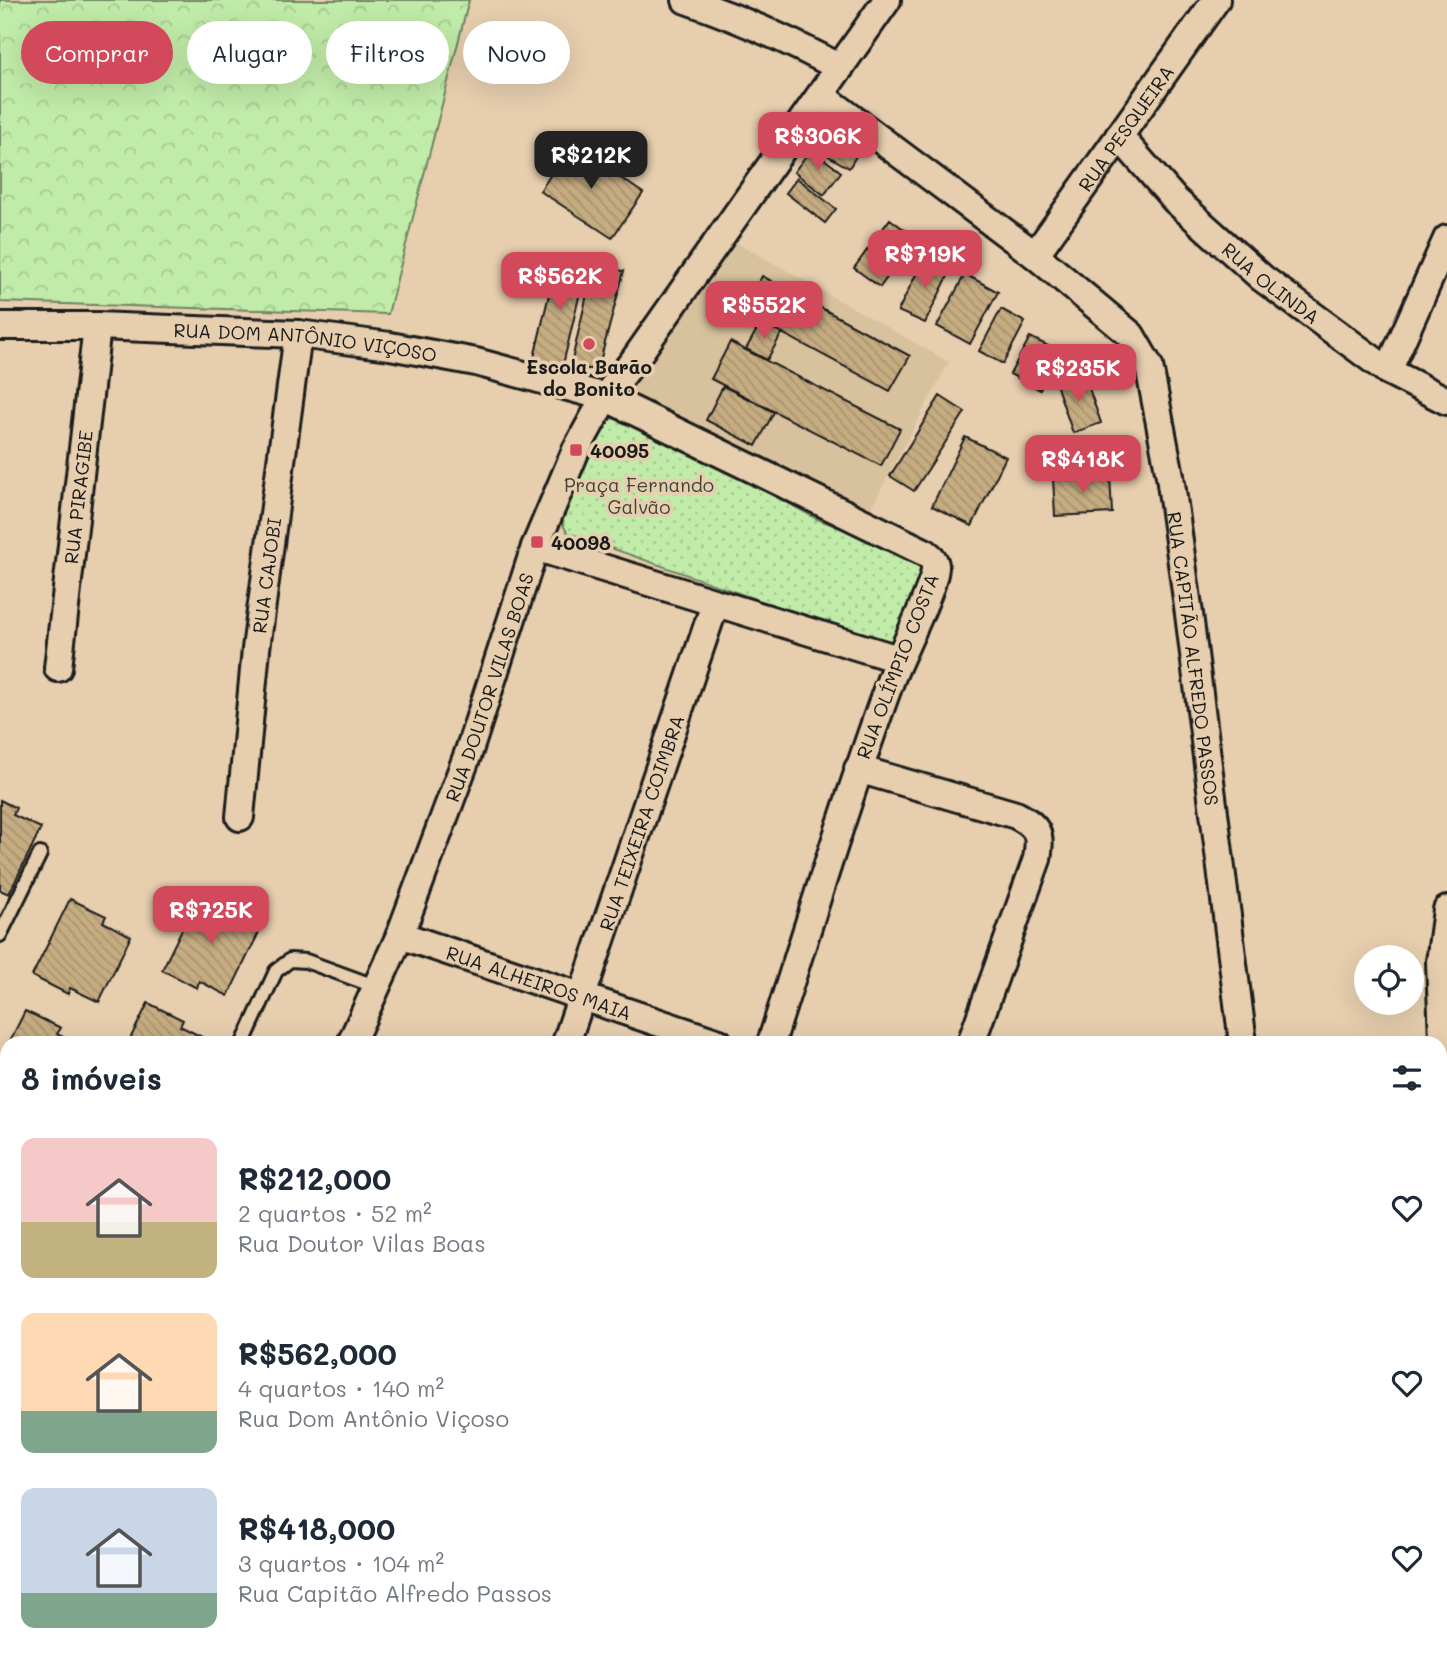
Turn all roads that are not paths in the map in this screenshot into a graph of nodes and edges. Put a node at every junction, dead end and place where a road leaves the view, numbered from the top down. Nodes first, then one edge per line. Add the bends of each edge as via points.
1 (686, 0) edge
2 (887, 0) edge
3 (1216, 0) edge
4 (840, 68) junction
5 (821, 95) junction
6 (1119, 136) junction
7 (1447, 239) edge
8 (1035, 255) junction
9 (0, 326) edge
10 (97, 326) junction
11 (298, 334) junction
12 (1388, 371) junction
13 (605, 397) junction
14 (1447, 401) edge
15 (535, 547) junction
16 (715, 604) junction
17 (898, 659) junction
18 (58, 668) dead end
19 (858, 769) junction
20 (240, 817) dead end
21 (40, 854) dead end
22 (1447, 910) edge
23 (0, 935) edge
24 (400, 935) junction
25 (377, 986) junction
26 (581, 996) junction
27 (246, 1036) edge
28 (354, 1036) edge
29 (568, 1036) edge
30 (698, 1036) edge
31 (773, 1036) edge
32 (974, 1036) edge
33 (1242, 1036) edge
34 (1443, 1036) edge

1 - 4 street via 745,20
2 - 4 street, RUA DOUTOR VILAS BOAS
3 - 6 street, RUA PESQUEIRA
4 - 5 street, RUA DOUTOR VILAS BOAS
5 - 8 street, RUA CAPITÃO ALFREDO PASSOS
5 - 13 street, RUA DOUTOR VILAS BOAS
6 - 8 street, RUA PESQUEIRA
6 - 12 street, RUA OLINDA via 1175,200 1262,278
7 - 12 street
8 - 33 street, RUA CAPITÃO ALFREDO PASSOS via 1131,335 1149,366 1170,476
9 - 10 street, RUA DOM ANTÔNIO VIÇOSO
10 - 11 street, RUA DOM ANTÔNIO VIÇOSO
10 - 18 street, RUA PIRAGIBE
11 - 13 street, RUA DOM ANTÔNIO VIÇOSO via 476,362
11 - 20 street, RUA CAJOBI via 256,649
12 - 14 street, RUA OLINDA
13 - 15 street, RUA DOUTOR VILAS BOAS via 576,450
13 - 17 street, RUA OLÍMPIO COSTA via 932,558 933,577
15 - 16 street
15 - 24 street, RUA DOUTOR VILAS BOAS via 469,751
16 - 17 street
16 - 26 street, RUA TEIXEIRA COIMBRA
17 - 19 street, RUA OLÍMPIO COSTA
19 - 31 street, RUA OLÍMPIO COSTA
19 - 32 street via 1016,815 1036,830 1037,859
21 - 23 lane
22 - 34 street via 1440,962
24 - 25 street, RUA DOUTOR VILAS BOAS
24 - 26 street, RUA ALHEIROS MAIA
25 - 27 lane via 306,961 290,960 276,971
25 - 28 street, RUA DOUTOR VILAS BOAS
26 - 29 street, RUA TEIXEIRA COIMBRA
26 - 30 street, RUA ALHEIROS MAIA

